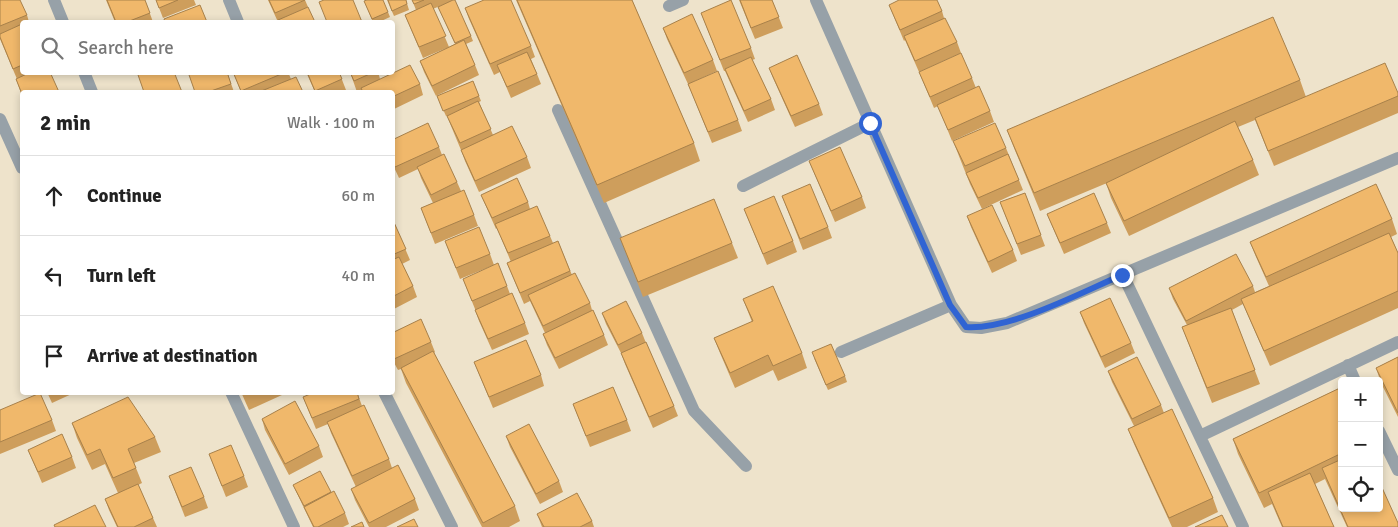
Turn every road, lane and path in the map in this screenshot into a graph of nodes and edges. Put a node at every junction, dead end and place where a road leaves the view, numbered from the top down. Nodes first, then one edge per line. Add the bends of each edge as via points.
1 (54, 0) edge
2 (229, 0) edge
3 (683, 0) edge
4 (816, 0) edge
5 (669, 6) dead end
6 (62, 20) edge
7 (237, 20) edge
8 (85, 75) edge
9 (91, 90) edge
10 (558, 110) edge
11 (0, 119) edge
12 (870, 123) junction
13 (1398, 158) edge
14 (20, 164) edge
15 (743, 186) dead end
16 (1122, 275) junction
17 (950, 305) junction
18 (1398, 342) edge
19 (841, 352) dead end
20 (1348, 365) junction
21 (1353, 377) edge
22 (232, 395) edge
23 (386, 395) edge
24 (1200, 436) junction
25 (1383, 439) edge
26 (746, 466) dead end
27 (1398, 470) edge
28 (294, 527) edge
29 (452, 527) edge
30 (1243, 527) edge

1 - 6 street
2 - 7 street
3 - 5 street
4 - 12 street
8 - 9 street
10 - 26 street via 694,411
11 - 14 street
12 - 15 street
12 - 17 street
13 - 16 street
16 - 17 street via 1007,323 981,328 966,327
16 - 24 street
17 - 19 street
18 - 20 street
20 - 21 street
20 - 24 street
22 - 28 street
23 - 29 street
24 - 30 street
25 - 27 street

